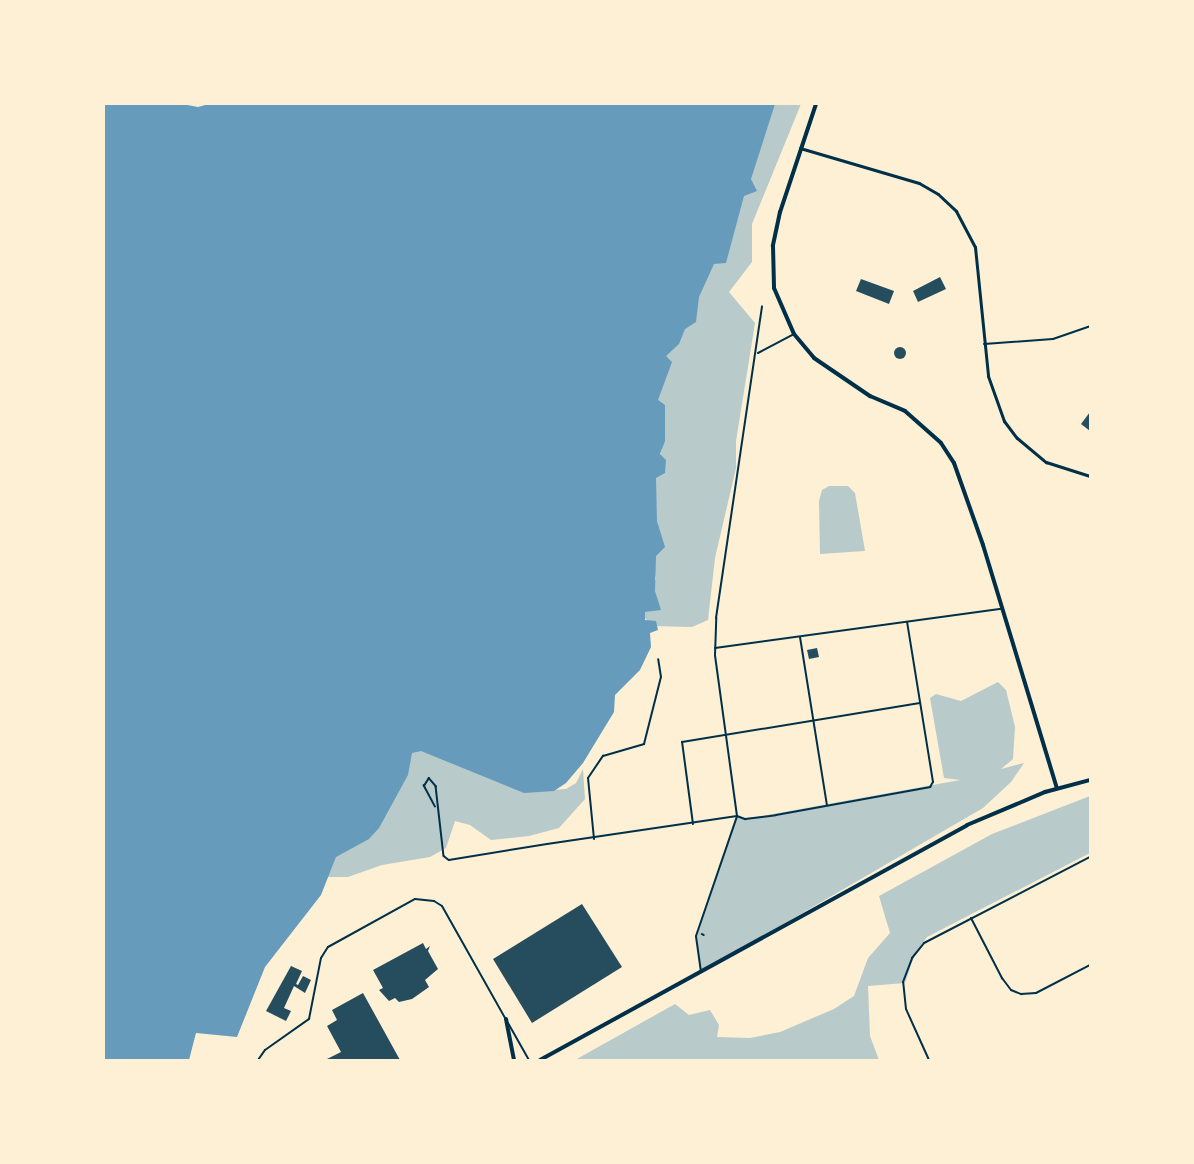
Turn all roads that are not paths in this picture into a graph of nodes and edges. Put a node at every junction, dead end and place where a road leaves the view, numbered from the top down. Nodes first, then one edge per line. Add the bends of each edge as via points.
1 (816, 104) edge
2 (800, 148) junction
3 (762, 306) dead end
4 (1090, 326) edge
5 (794, 333) junction
6 (984, 344) junction
7 (758, 353) junction
8 (1090, 476) edge
9 (1001, 609) junction
10 (907, 622) junction
11 (800, 637) junction
12 (715, 648) junction
13 (658, 658) dead end
14 (920, 703) junction
15 (813, 721) junction
16 (726, 735) junction
17 (1090, 780) edge
18 (1058, 788) junction
19 (827, 805) junction
20 (435, 807) junction
21 (737, 816) junction
22 (693, 824) junction
23 (594, 839) junction
24 (547, 844) joint
25 (1090, 857) edge
26 (971, 918) junction
27 (1090, 964) edge
28 (701, 972) junction
29 (506, 1018) junction
30 (258, 1060) edge
31 (514, 1060) edge
32 (529, 1060) edge
33 (540, 1060) edge
34 (929, 1060) edge

1 - 2 main road
2 - 5 main road via 773,246 774,288
2 - 6 street via 919,183 956,211 975,247
3 - 7 street
4 - 6 street via 1053,339
5 - 7 street
5 - 9 main road via 833,374 905,411 941,444 961,482
6 - 8 street via 991,390 1017,438 1046,462
7 - 12 street via 720,583
9 - 10 street
9 - 18 main road
10 - 11 street
10 - 14 street
11 - 12 street
11 - 15 street
12 - 16 street
13 - 23 street via 661,677 644,744 603,756 588,778
14 - 15 street
14 - 19 street via 933,782 926,789
15 - 16 street
15 - 19 street
16 - 21 street
16 - 22 street via 682,742
17 - 18 main road
18 - 28 main road via 967,825
19 - 21 street via 745,819
20 - 20 lane via 424,786 429,777 436,786
20 - 24 lane via 444,856 449,860
21 - 22 street
21 - 28 street via 696,936
22 - 23 street
23 - 24 street
25 - 26 street
26 - 27 street via 1002,978 1011,990 1021,994 1036,993
26 - 34 street via 924,944 903,982 906,1009
28 - 33 main road
29 - 30 street via 442,906 428,899 415,899 328,948 321,958 309,1019 265,1050
29 - 31 main road
29 - 32 street

